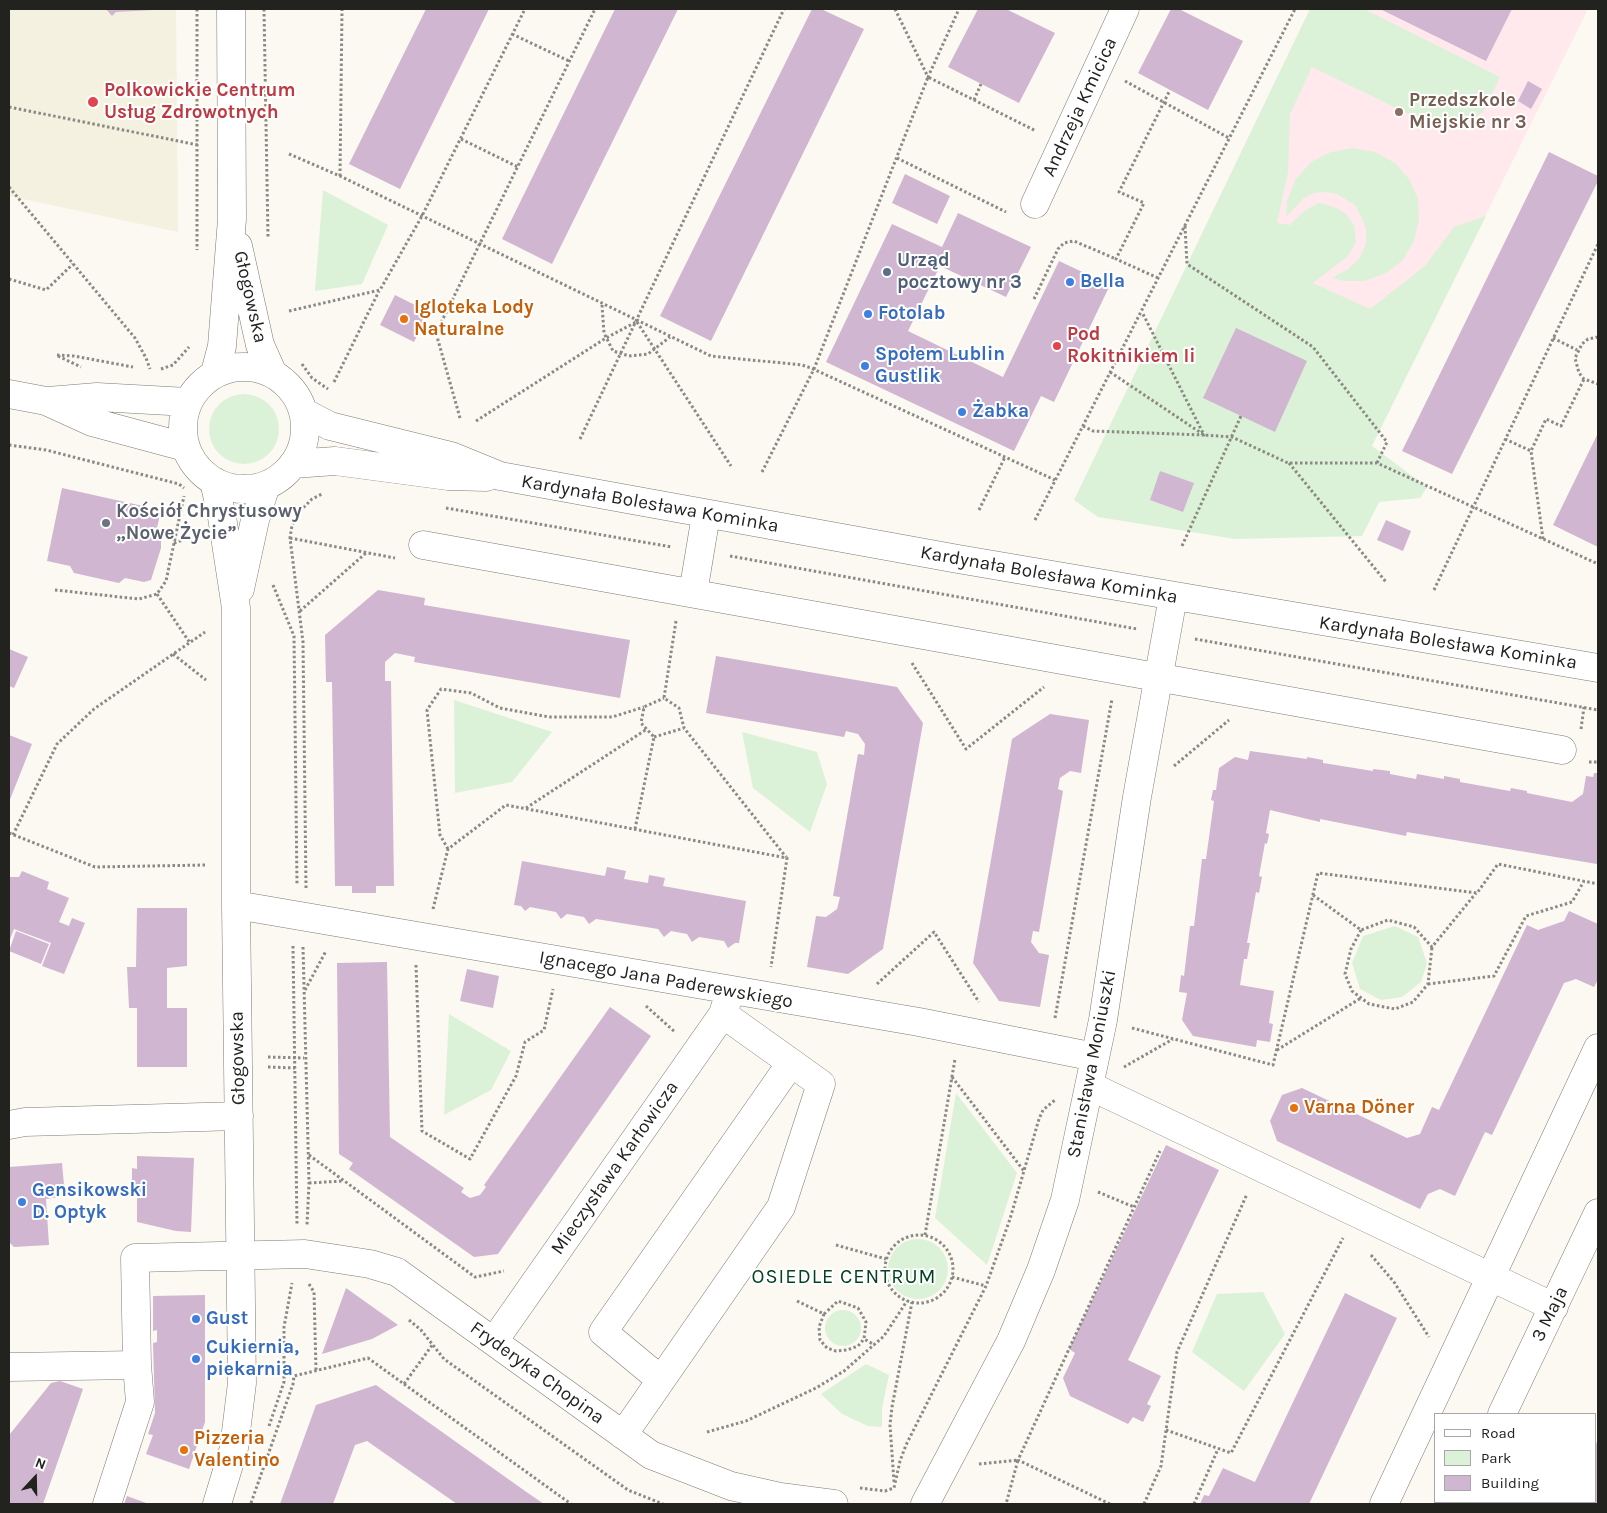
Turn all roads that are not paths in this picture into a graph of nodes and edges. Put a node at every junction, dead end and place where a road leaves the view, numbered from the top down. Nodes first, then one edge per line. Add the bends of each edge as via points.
1 (231, 9) edge
2 (1125, 9) edge
3 (1035, 204) dead end
4 (232, 219) junction
5 (215, 374) junction
6 (273, 374) junction
7 (9, 394) edge
8 (46, 401) junction
9 (188, 402) junction
10 (303, 412) junction
11 (185, 447) junction
12 (293, 464) junction
13 (500, 476) junction
14 (214, 481) junction
15 (266, 486) junction
16 (706, 515) junction
17 (414, 552) road end
18 (687, 592) junction
19 (1173, 597) junction
20 (236, 608) junction
21 (1598, 668) edge
22 (1158, 677) junction
23 (1562, 750) dead end
24 (236, 905) junction
25 (726, 1003) junction
26 (1598, 1048) edge
27 (1095, 1057) junction
28 (791, 1062) junction
29 (1090, 1086) junction
30 (240, 1116) junction
31 (9, 1125) edge
32 (1598, 1213) edge
33 (241, 1255) junction
34 (1490, 1276) junction
35 (1554, 1306) junction
36 (494, 1341) junction
37 (137, 1365) junction
38 (10, 1372) edge
39 (661, 1380) junction
40 (1502, 1413) edge
41 (623, 1435) junction
42 (842, 1496) edge
43 (107, 1504) edge
44 (217, 1504) edge
45 (925, 1504) edge
46 (1384, 1504) edge

1 - 4 street, Głogowska
2 - 3 street, Andrzeja Kmicica
4 - 5 street, Głogowska via 222,346
4 - 6 street, Głogowska via 258,339
5 - 6 street via 245,366
5 - 9 street via 200,385
6 - 10 street via 290,388
7 - 8 street
8 - 9 street via 97,397
8 - 11 street via 92,422
9 - 11 street via 182,422
10 - 12 street via 304,442
10 - 13 street, Kardynała Bolesława Kominka via 330,426 451,456
11 - 14 street via 200,472
12 - 13 street, Kardynała Bolesława Kominka via 335,462 448,476
12 - 15 street
13 - 16 street, Kardynała Bolesława Kominka
14 - 15 street via 239,489
14 - 20 street, Głogowska
15 - 20 street, Głogowska via 255,520
16 - 18 street via 700,551
16 - 19 street, Kardynała Bolesława Kominka
17 - 18 street
18 - 22 street
19 - 21 street, Kardynała Bolesława Kominka
19 - 22 street, Stanisława Moniuszki
20 - 24 street, Głogowska
22 - 23 street
22 - 27 street, Stanisława Moniuszki
24 - 25 street, Ignacego Jana Paderewskiego via 558,962
24 - 30 street, Głogowska
25 - 27 street, Ignacego Jana Paderewskiego via 766,998 960,1030
25 - 28 street
25 - 36 street, Mieczysława Karłowicza
26 - 34 street
27 - 29 street, Stanisława Moniuszki
28 - 39 street via 821,1084 781,1207
28 - 39 street via 603,1332
29 - 34 street
29 - 45 street, Stanisława Moniuszki via 1070,1180 1041,1270 1011,1341
30 - 31 street
30 - 33 street, Głogowska
32 - 35 street, 3 Maja
33 - 36 street, Fryderyka Chopina via 305,1254 370,1264 397,1272
33 - 37 street, Fryderyka Chopina via 135,1258
33 - 44 street, Głogowska via 242,1383 234,1448
34 - 35 street
34 - 46 street
35 - 40 street, 3 Maja
36 - 41 street, Fryderyka Chopina
37 - 38 street
37 - 43 street via 140,1402
39 - 41 street
41 - 42 street, Fryderyka Chopina via 651,1455 731,1486 780,1497

